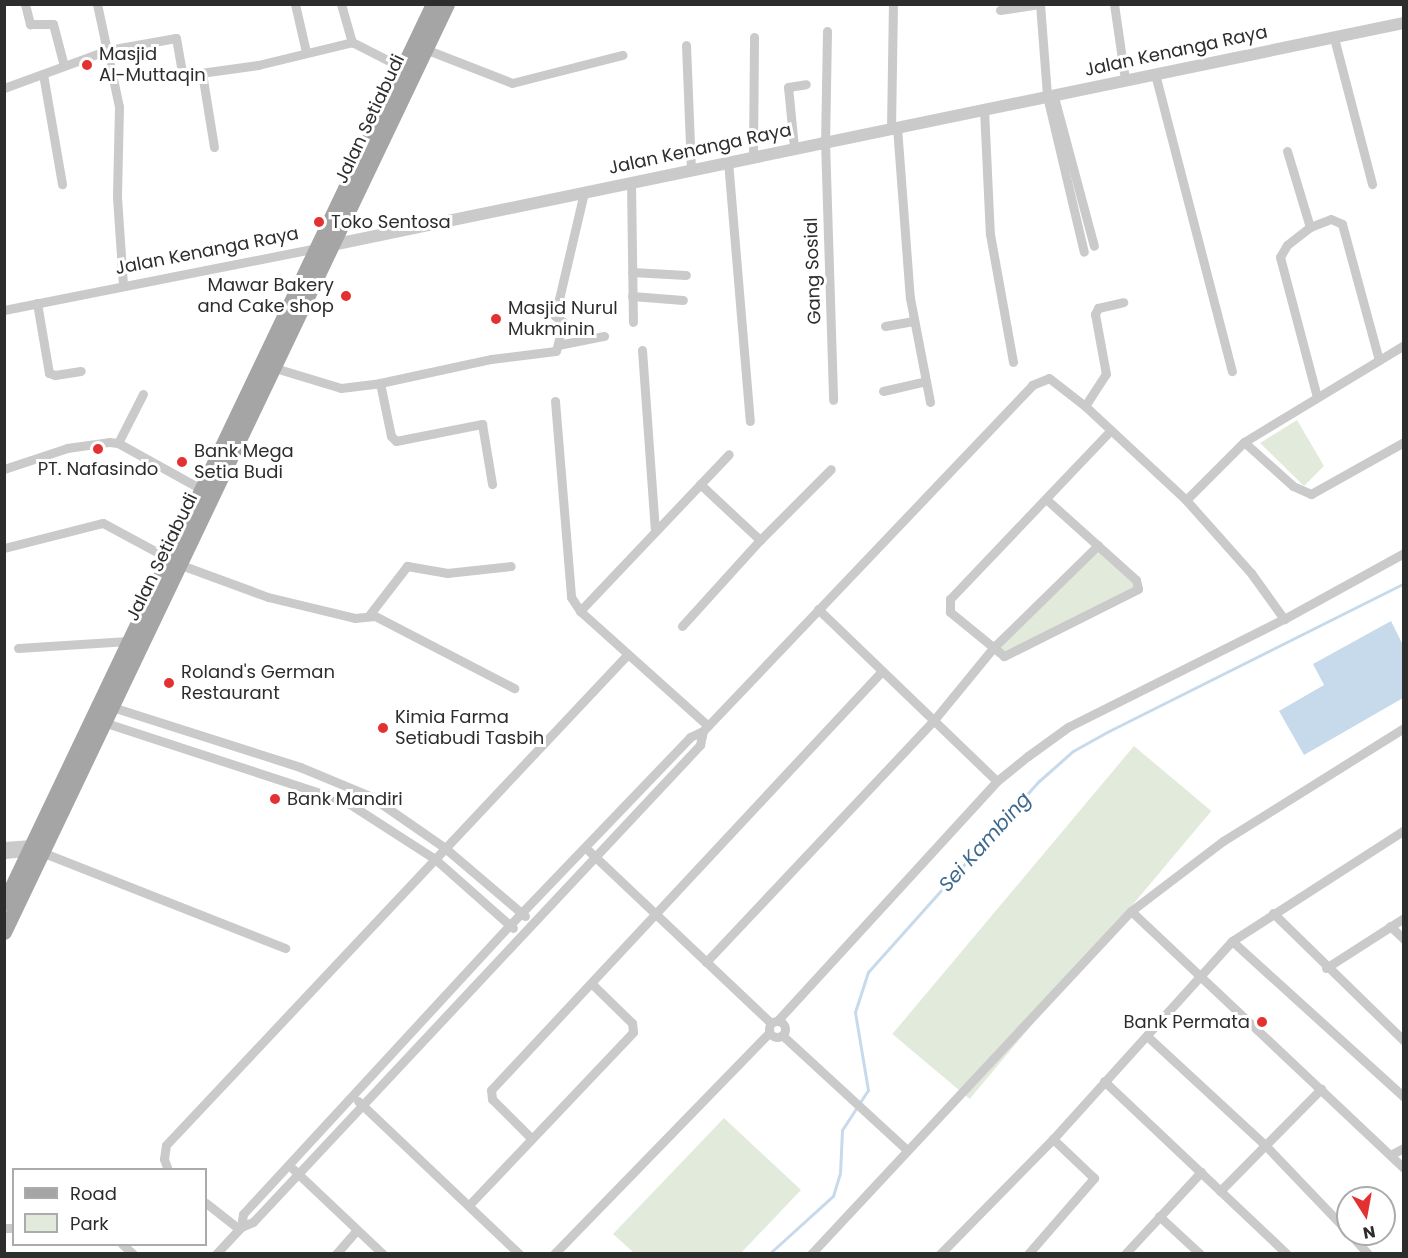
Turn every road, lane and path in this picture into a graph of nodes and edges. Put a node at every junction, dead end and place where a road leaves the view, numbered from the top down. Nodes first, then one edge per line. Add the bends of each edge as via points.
1 (25, 4) edge
2 (98, 4) edge
3 (294, 4) edge
4 (341, 4) edge
5 (434, 4) edge
6 (447, 4) edge
7 (893, 4) edge
8 (1114, 4) edge
9 (1000, 10) dead end
10 (1404, 22) edge
11 (827, 31) dead end
12 (754, 37) dead end
13 (1334, 38) junction
14 (352, 42) junction
15 (686, 45) dead end
16 (425, 49) junction
17 (108, 50) junction
18 (306, 52) junction
19 (622, 55) dead end
20 (64, 66) junction
21 (403, 68) junction
22 (202, 73) junction
23 (44, 74) junction
24 (1155, 74) junction
25 (1125, 79) junction
26 (806, 84) dead end
27 (4, 88) edge
28 (1050, 95) junction
29 (984, 109) junction
30 (894, 128) junction
31 (825, 141) junction
32 (214, 147) dead end
33 (794, 147) junction
34 (1287, 152) dead end
35 (753, 155) junction
36 (728, 161) junction
37 (691, 169) junction
38 (632, 182) junction
39 (62, 184) dead end
40 (1372, 184) dead end
41 (584, 192) junction
42 (1310, 227) junction
43 (333, 245) junction
44 (1094, 246) dead end
45 (316, 248) junction
46 (1084, 252) dead end
47 (632, 272) junction
48 (686, 275) dead end
49 (123, 286) junction
50 (632, 296) junction
51 (683, 300) dead end
52 (1124, 302) dead end
53 (37, 303) junction
54 (4, 310) edge
55 (914, 321) junction
56 (633, 322) dead end
57 (885, 326) dead end
58 (604, 336) dead end
59 (558, 345) junction
60 (1404, 345) edge
61 (642, 350) dead end
62 (1378, 360) junction
63 (1013, 362) dead end
64 (274, 368) junction
65 (81, 371) dead end
66 (1232, 371) dead end
67 (926, 381) junction
68 (380, 384) junction
69 (883, 391) dead end
70 (142, 394) dead end
71 (1317, 397) junction
72 (833, 400) dead end
73 (555, 401) dead end
74 (930, 402) dead end
75 (1085, 406) junction
76 (750, 421) dead end
77 (1110, 430) junction
78 (1244, 442) junction
79 (1404, 442) edge
80 (118, 443) junction
81 (729, 454) dead end
82 (4, 469) edge
83 (831, 469) dead end
84 (492, 484) dead end
85 (700, 484) junction
86 (201, 489) junction
87 (1046, 499) junction
88 (1186, 501) junction
89 (655, 530) junction
90 (760, 540) junction
91 (1098, 545) junction
92 (4, 548) edge
93 (1404, 553) edge
94 (175, 562) junction
95 (511, 566) dead end
96 (818, 609) junction
97 (580, 611) junction
98 (370, 614) junction
99 (1284, 619) junction
100 (682, 626) dead end
101 (128, 641) junction
102 (18, 648) dead end
103 (993, 648) junction
104 (627, 655) junction
105 (882, 671) junction
106 (514, 688) dead end
107 (104, 704) junction
108 (97, 720) junction
109 (934, 720) junction
110 (1404, 728) edge
111 (705, 729) junction
112 (258, 754) junction
113 (300, 767) junction
114 (252, 769) junction
115 (998, 781) junction
116 (295, 782) junction
117 (1404, 830) edge
118 (4, 846) edge
119 (584, 847) junction
120 (445, 848) junction
121 (39, 851) junction
122 (4, 854) edge
123 (594, 856) junction
124 (435, 859) junction
125 (4, 903) edge
126 (1131, 911) junction
127 (521, 913) junction
128 (654, 913) junction
129 (1273, 913) junction
130 (1404, 918) edge
131 (531, 921) junction
132 (510, 925) junction
133 (1390, 926) junction
134 (4, 932) edge
135 (519, 934) junction
136 (1404, 939) edge
137 (1232, 941) junction
138 (285, 948) dead end
139 (706, 962) junction
140 (1326, 968) junction
141 (1197, 976) junction
142 (592, 984) junction
143 (773, 1025) junction
144 (782, 1035) junction
145 (1147, 1036) junction
146 (1404, 1041) edge
147 (1104, 1082) junction
148 (1321, 1089) junction
149 (351, 1096) junction
150 (1404, 1097) edge
151 (361, 1104) junction
152 (531, 1138) junction
153 (1053, 1139) junction
154 (1265, 1145) junction
155 (1404, 1148) edge
156 (906, 1149) junction
157 (1392, 1154) junction
158 (288, 1165) junction
159 (167, 1168) edge
160 (1404, 1168) edge
161 (1201, 1172) junction
162 (297, 1173) junction
163 (1220, 1191) junction
164 (207, 1204) edge
165 (470, 1204) junction
166 (1160, 1216) junction
167 (1336, 1219) edge
168 (240, 1228) junction
169 (357, 1230) junction
170 (216, 1254) edge
171 (336, 1254) edge
172 (383, 1254) edge
173 (519, 1254) edge
174 (554, 1254) edge
175 (811, 1254) edge
176 (940, 1254) edge
177 (1028, 1254) edge
178 (1125, 1254) edge
179 (1200, 1254) edge
180 (1287, 1254) edge

1 - 20 street via 30,24 53,24
2 - 17 street
3 - 18 street
4 - 14 street
5 - 21 main road, Jalan Setiabudi
6 - 16 main road, Jalan Setiabudi
7 - 30 street
8 - 25 street
9 - 28 street via 1040,4
10 - 13 street, Jalan Kenanga Raya
11 - 31 street, Gang Sosial
12 - 35 street
13 - 24 street, Jalan Kenanga Raya
13 - 40 street
14 - 18 street
14 - 21 street
15 - 37 street
16 - 19 street via 512,82
16 - 43 main road, Jalan Setiabudi
17 - 20 street
17 - 22 street via 176,38 184,74
17 - 49 street via 121,123 117,197
18 - 22 street
20 - 23 street
21 - 45 main road, Jalan Setiabudi
22 - 32 street
23 - 27 street
23 - 39 street
24 - 25 street, Jalan Kenanga Raya
24 - 66 street
25 - 28 street, Jalan Kenanga Raya
26 - 33 street via 788,87
28 - 29 street, Jalan Kenanga Raya
28 - 44 street
28 - 46 street
29 - 30 street, Jalan Kenanga Raya
29 - 63 street via 990,234
30 - 31 street, Jalan Kenanga Raya
30 - 55 street
31 - 33 street, Jalan Kenanga Raya
31 - 72 street, Gang Sosial
33 - 35 street, Jalan Kenanga Raya
34 - 42 street
35 - 36 street, Jalan Kenanga Raya
36 - 37 street, Jalan Kenanga Raya
36 - 76 street
37 - 38 street, Jalan Kenanga Raya
38 - 41 street, Jalan Kenanga Raya
38 - 47 street
41 - 43 street, Jalan Kenanga Raya
41 - 59 street via 555,316 563,322
42 - 62 street via 1331,219 1342,224
42 - 71 street via 1287,245 1280,257
43 - 45 street, Jalan Kenanga Raya
43 - 64 main road, Jalan Setiabudi
45 - 49 street, Jalan Kenanga Raya
45 - 86 main road, Jalan Setiabudi
47 - 48 street
47 - 50 street
49 - 53 street, Jalan Kenanga Raya
50 - 51 street
50 - 56 street
52 - 75 street via 1098,308 1095,314 1106,374
53 - 54 street, Jalan Kenanga Raya
53 - 65 street via 49,373
55 - 57 street
55 - 67 street
58 - 59 street
59 - 68 street via 554,351 491,359
60 - 62 street
61 - 89 street
62 - 71 street
64 - 68 street via 333,387
64 - 94 main road, Jalan Setiabudi
67 - 69 street
67 - 74 street
68 - 84 street via 391,436 396,441 482,424
70 - 80 street
71 - 78 street
73 - 97 street via 570,593
75 - 77 street
75 - 96 street via 1049,378 1032,385
77 - 87 street
77 - 88 street
78 - 79 street via 1293,486 1311,494
78 - 88 street
80 - 82 street via 67,448
80 - 86 street
81 - 85 street
83 - 90 street
85 - 89 street
85 - 90 street
86 - 94 main road, Jalan Setiabudi
87 - 91 street
87 - 103 street via 948,604 950,612
88 - 99 street via 1244,565
89 - 97 street
90 - 100 street
91 - 103 street
91 - 103 street via 1136,580 1138,589 1006,655
92 - 94 street via 99,522
93 - 99 street
94 - 98 street via 268,597 356,618
94 - 101 main road, Jalan Setiabudi
94 - 107 main road, Jalan Setiabudi
95 - 98 street via 447,573 407,566
96 - 105 street
96 - 111 street
97 - 104 street
98 - 106 street
99 - 115 street via 1068,727
101 - 102 street
101 - 107 main road, Jalan Setiabudi
103 - 109 street
104 - 111 street
104 - 120 street
105 - 109 street
105 - 128 street
107 - 108 main road, Jalan Setiabudi
107 - 112 street
108 - 114 street
108 - 121 main road, Jalan Setiabudi
109 - 115 street
109 - 139 street
110 - 126 street via 1223,841
111 - 119 street via 690,737
111 - 123 street via 700,745
112 - 113 street
112 - 114 street
113 - 116 street
113 - 120 street via 370,796
114 - 116 street
115 - 143 street
116 - 124 street via 345,801
117 - 129 street
118 - 121 street
119 - 123 street
119 - 127 street
120 - 124 street
120 - 127 street
121 - 122 street
121 - 125 main road, Jalan Setiabudi
121 - 134 main road, Jalan Setiabudi
121 - 138 street
123 - 128 street
123 - 131 street
124 - 132 street
124 - 159 street via 166,1145
126 - 141 street
126 - 156 street
127 - 131 street
127 - 132 street
128 - 139 street
128 - 142 street
129 - 137 street
129 - 140 street
130 - 133 street
131 - 135 street
132 - 135 street
132 - 149 street
133 - 136 street
133 - 140 street
135 - 151 street
137 - 141 street
137 - 150 street
139 - 143 street
140 - 146 street
141 - 145 street
141 - 148 street
142 - 152 street via 490,1093
142 - 152 street via 632,1023 633,1032
143 - 144 street via 775,1037
143 - 144 street via 785,1028
143 - 174 street
144 - 156 street
145 - 147 street
145 - 154 street
147 - 153 street
147 - 161 street
148 - 154 street
148 - 157 street
149 - 151 street
149 - 158 street
151 - 162 street
151 - 165 street
152 - 165 street
153 - 176 street
153 - 177 street via 1094,1178
154 - 163 street
154 - 167 street
155 - 157 street
156 - 175 street
157 - 160 street
158 - 162 street
158 - 168 street via 243,1214
161 - 163 street
161 - 166 street
162 - 168 street via 253,1222
162 - 169 street
163 - 180 street
164 - 168 street
165 - 173 street
166 - 178 street
166 - 179 street
168 - 170 street
169 - 171 street
169 - 172 street

